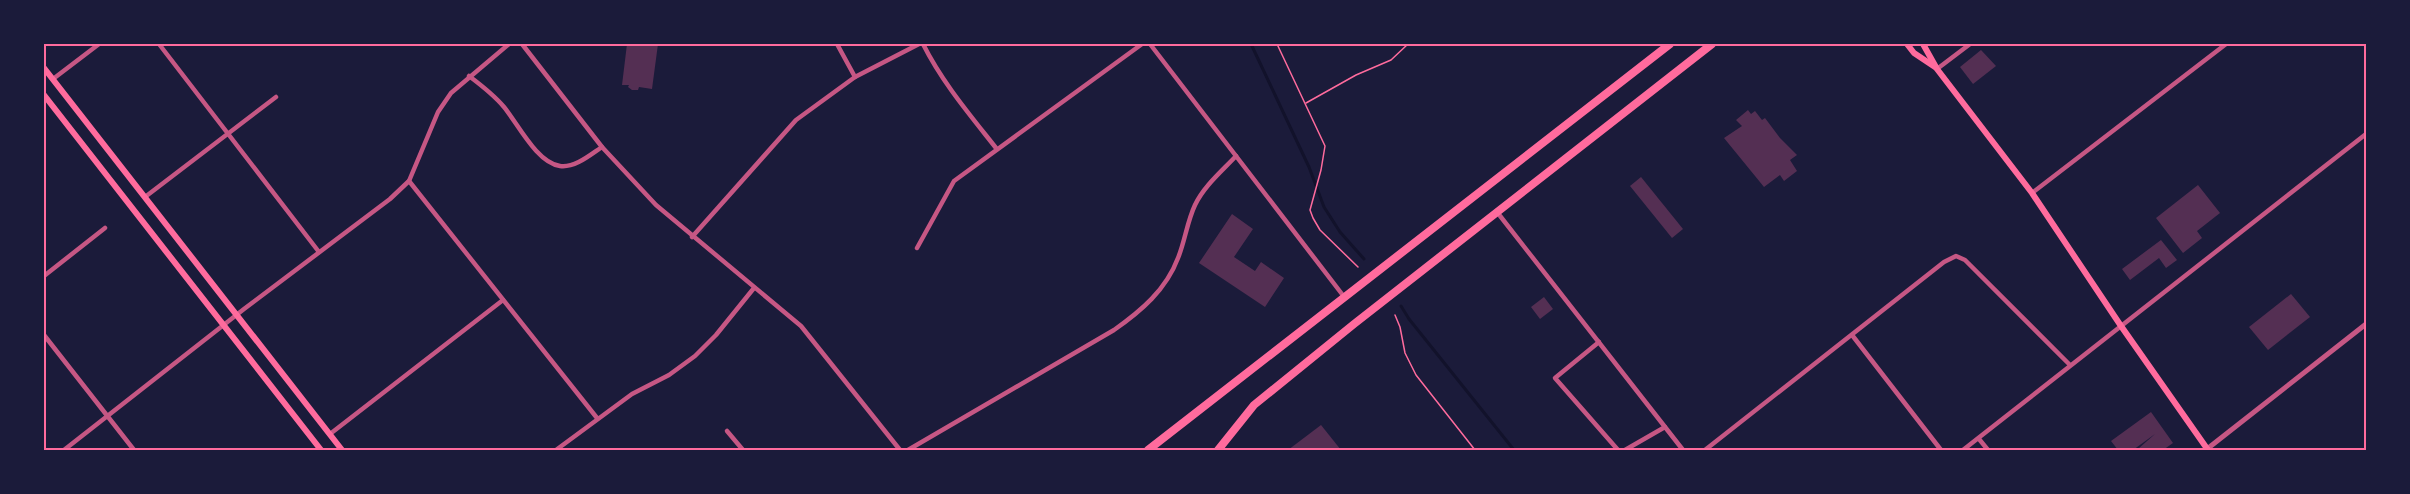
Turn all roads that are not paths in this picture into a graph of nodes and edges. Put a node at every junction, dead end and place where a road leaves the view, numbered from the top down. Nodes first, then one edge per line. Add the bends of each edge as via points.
1 (99, 44) edge
2 (159, 44) edge
3 (508, 44) edge
4 (522, 44) edge
5 (837, 44) edge
6 (921, 44) edge
7 (1142, 44) edge
8 (1150, 44) edge
9 (1670, 44) edge
10 (1712, 44) edge
11 (1907, 44) edge
12 (1923, 44) edge
13 (1970, 44) edge
14 (2226, 44) edge
15 (44, 68) edge
16 (1938, 69) junction
17 (469, 76) junction
18 (855, 77) junction
19 (52, 79) junction
20 (44, 95) edge
21 (276, 97) dead end
22 (228, 133) junction
23 (2367, 134) edge
24 (602, 147) junction
25 (996, 148) junction
26 (1236, 156) junction
27 (409, 181) junction
28 (2032, 193) junction
29 (145, 196) junction
30 (1497, 212) junction
31 (105, 228) dead end
32 (692, 237) junction
33 (917, 248) dead end
34 (319, 252) junction
35 (44, 276) edge
36 (754, 288) junction
37 (1346, 298) junction
38 (503, 300) junction
39 (236, 315) junction
40 (2367, 324) edge
41 (224, 325) junction
42 (2121, 326) junction
43 (44, 335) edge
44 (1852, 335) junction
45 (1599, 342) junction
46 (2070, 365) junction
47 (108, 417) junction
48 (597, 418) junction
49 (1665, 427) junction
50 (727, 431) dead end
51 (330, 435) junction
52 (1979, 439) junction
53 (563, 445) junction
54 (64, 450) edge
55 (135, 450) edge
56 (321, 450) edge
57 (342, 450) edge
58 (556, 450) edge
59 (567, 450) edge
60 (743, 450) edge
61 (900, 450) edge
62 (908, 450) edge
63 (1148, 450) edge
64 (1218, 450) edge
65 (1618, 450) edge
66 (1625, 450) edge
67 (1683, 450) edge
68 (1704, 450) edge
69 (1941, 450) edge
70 (1963, 450) edge
71 (1988, 450) edge
72 (2207, 450) edge

1 - 19 street
2 - 22 street
3 - 17 street
4 - 24 street
5 - 18 street
6 - 18 street
6 - 25 street
7 - 25 street
8 - 26 street
9 - 37 highway
10 - 30 highway
11 - 16 main road
12 - 16 main road
13 - 16 street
14 - 28 street
15 - 19 main road
16 - 28 main road
17 - 24 street via 503,105 540,155 550,162 574,165
17 - 27 street via 438,112
18 - 32 street via 796,120
19 - 29 main road
20 - 41 main road
21 - 22 street
22 - 29 street
22 - 34 street
23 - 42 street
24 - 32 street
25 - 33 street via 954,181
26 - 37 street
26 - 62 street via 1195,204 1178,259 1164,285 1138,313
27 - 34 street
27 - 38 street
28 - 42 main road
29 - 39 main road
30 - 45 street
30 - 64 highway via 1254,405
31 - 35 street
32 - 36 street
34 - 39 street
36 - 48 street via 695,356
36 - 61 street via 801,326
37 - 63 highway
38 - 48 street
38 - 51 street
39 - 41 street
39 - 51 main road
40 - 72 street
41 - 47 street
41 - 56 main road
42 - 46 street
42 - 72 main road
43 - 47 street
44 - 46 street via 1956,256 1965,260
44 - 68 street
44 - 69 street
45 - 49 street
45 - 65 street via 1555,378
46 - 52 street
47 - 54 street
47 - 55 street
48 - 53 street
49 - 66 street
49 - 67 street
50 - 60 street
51 - 57 main road
52 - 70 street
52 - 71 street
53 - 58 street
53 - 59 street

